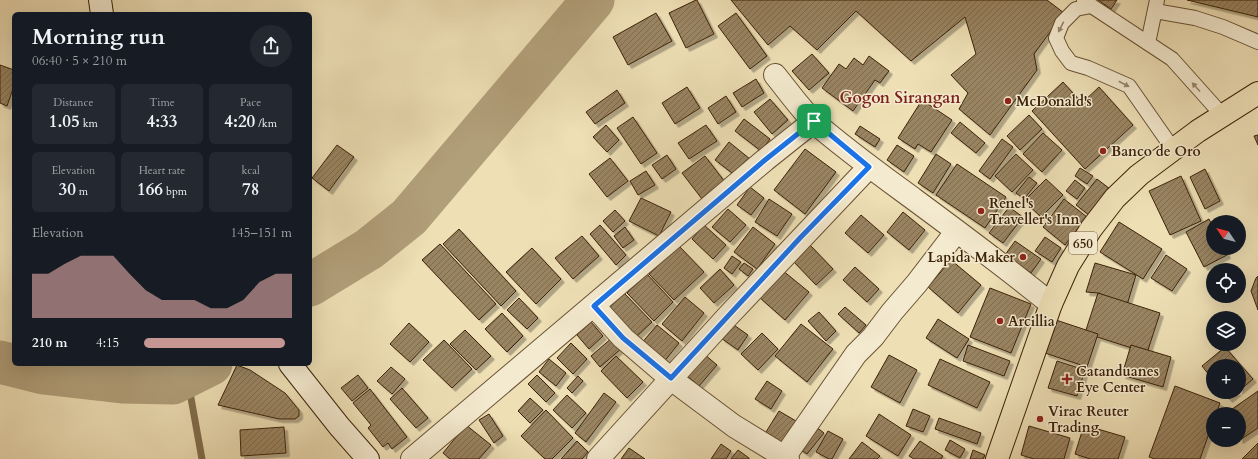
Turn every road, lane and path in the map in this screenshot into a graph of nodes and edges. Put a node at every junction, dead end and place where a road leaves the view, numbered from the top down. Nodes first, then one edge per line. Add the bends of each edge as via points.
1 (100, 0) edge
2 (1087, 3) edge
3 (1156, 5) edge
4 (102, 12) edge
5 (1258, 42) edge
6 (1148, 43) junction
7 (775, 75) dead end
8 (1258, 93) edge
9 (1223, 116) junction
10 (814, 121) junction
11 (1173, 150) junction
12 (869, 167) junction
13 (956, 232) junction
14 (1051, 304) junction
15 (594, 306) junction
16 (292, 366) edge
17 (671, 378) junction
18 (785, 458) edge
19 (368, 459) edge
20 (412, 459) edge
21 (598, 459) edge
22 (997, 459) edge

1 - 4 street
2 - 6 lane
2 -> 11 lane via 1076,9 1062,23 1056,38 1062,51 1071,63 1129,86
3 - 5 lane via 1223,27
3 - 6 lane
9 -> 6 lane via 1172,59
7 - 10 street
8 - 9 main road, 650
9 - 11 main road, 650
10 - 12 street
10 - 15 street
11 - 14 main road, 650 via 1139,175 1115,198 1091,229 1068,266
12 - 13 street
12 - 17 street
13 - 14 street
13 - 18 street via 917,283 856,354
14 - 22 main road, 650
15 - 17 street via 623,338
15 - 20 street
16 - 19 street
17 - 18 street via 734,426
17 - 21 street

